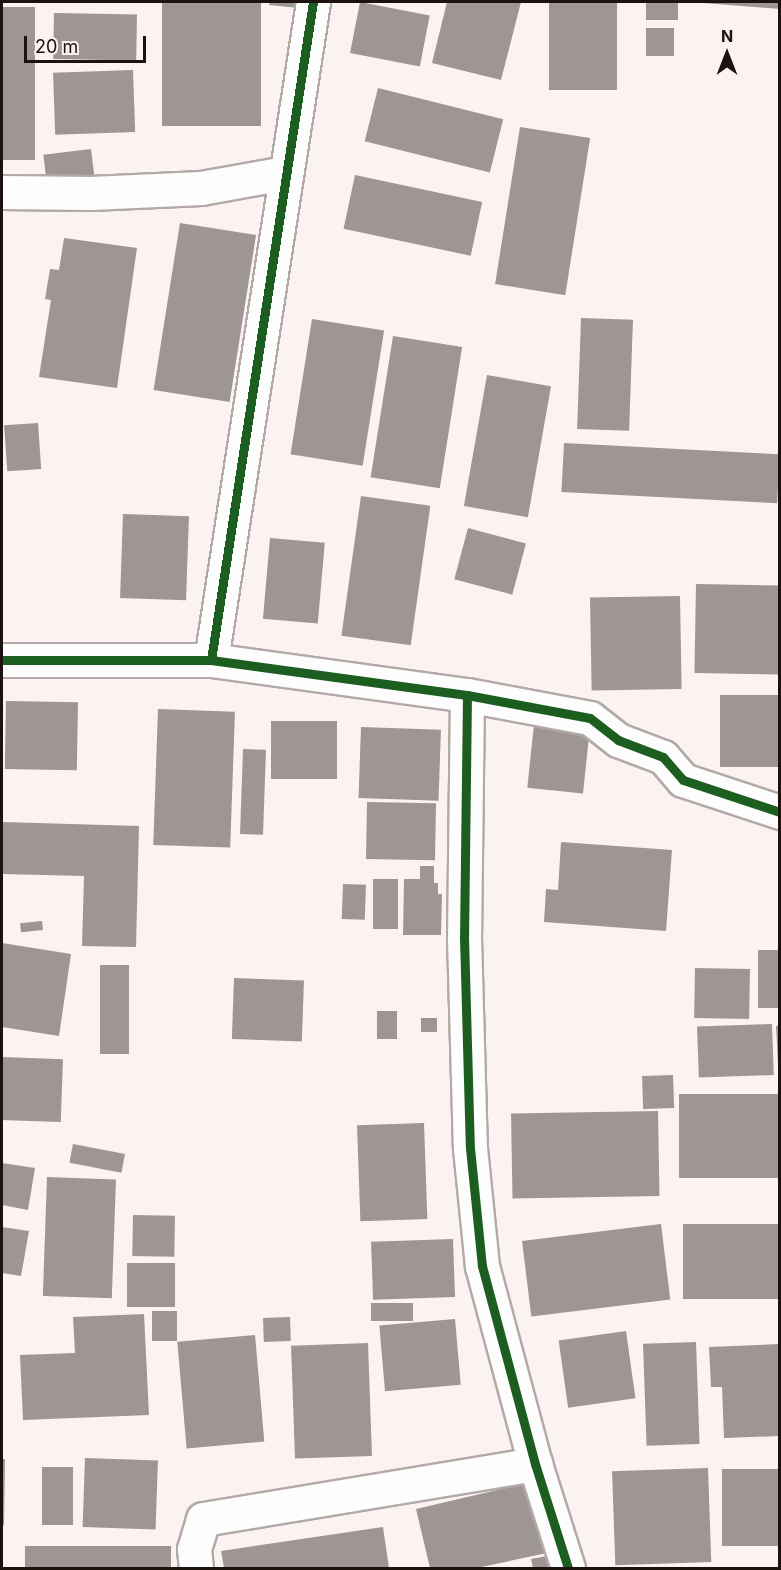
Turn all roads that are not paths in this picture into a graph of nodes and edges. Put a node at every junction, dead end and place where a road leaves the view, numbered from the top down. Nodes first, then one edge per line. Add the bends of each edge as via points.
1 (313, 2) edge
2 (284, 173) junction
3 (2, 192) edge
4 (2, 660) edge
5 (211, 660) junction
6 (467, 695) junction
7 (780, 812) edge
8 (535, 1464) junction
9 (196, 1569) edge
10 (568, 1569) edge

1 - 2 street
2 - 3 street via 201,188
2 - 5 street
4 - 5 street
5 - 6 street
6 - 7 street via 590,718 618,740 663,757 683,780
6 - 8 street via 464,937 470,1148 482,1266
8 - 9 street via 203,1519 194,1549
8 - 10 street

